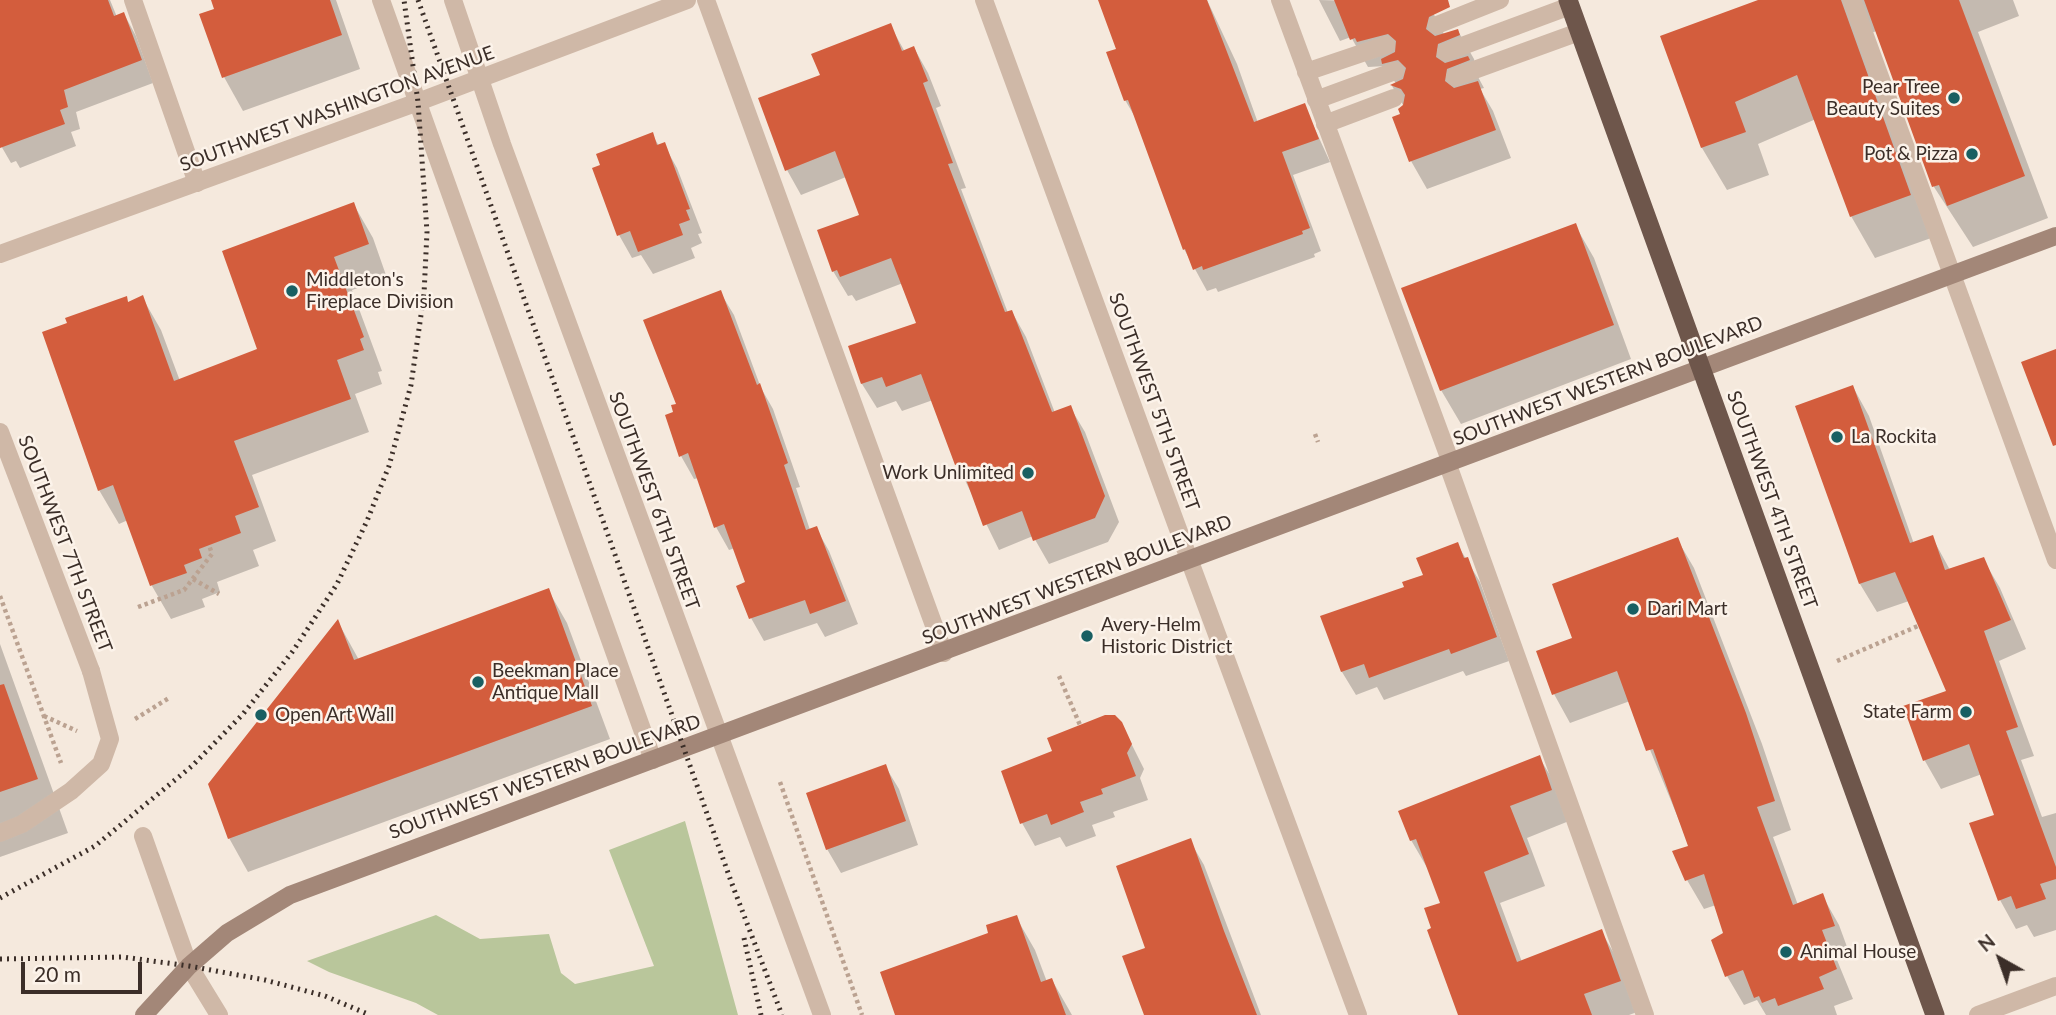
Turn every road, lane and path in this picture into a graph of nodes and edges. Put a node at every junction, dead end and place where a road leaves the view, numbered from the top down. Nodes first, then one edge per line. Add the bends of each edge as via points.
1 (133, 0) edge
2 (381, 0) edge
3 (453, 0) edge
4 (687, 0) edge
5 (706, 0) edge
6 (984, 0) edge
7 (1280, 0) edge
8 (1500, 0) edge
9 (1852, 0) edge
10 (1569, 3) edge
11 (1437, 25) dead end
12 (1579, 32) junction
13 (1386, 45) dead end
14 (1447, 52) dead end
15 (1395, 71) dead end
16 (1306, 72) junction
17 (1455, 77) dead end
18 (478, 79) junction
19 (1394, 98) dead end
20 (1316, 100) junction
21 (418, 102) junction
22 (1325, 124) junction
23 (197, 183) junction
24 (2056, 236) edge
25 (0, 254) edge
26 (1952, 273) junction
27 (1701, 369) junction
28 (0, 432) edge
29 (1315, 434) dead end
30 (1318, 442) dead end
31 (1449, 464) junction
32 (209, 545) dead end
33 (1189, 559) junction
34 (2056, 560) edge
35 (192, 579) junction
36 (219, 594) dead end
37 (0, 596) edge
38 (138, 607) dead end
39 (1917, 626) dead end
40 (944, 653) junction
41 (1811, 673) junction
42 (1059, 676) dead end
43 (1080, 725) dead end
44 (718, 735) junction
45 (653, 760) junction
46 (780, 782) dead end
47 (71, 791) junction
48 (0, 833) edge
49 (143, 836) dead end
50 (189, 965) junction
51 (2056, 986) edge
52 (144, 1015) edge
53 (219, 1015) edge
54 (822, 1015) edge
55 (862, 1015) edge
56 (1358, 1015) edge
57 (1645, 1015) edge
58 (1935, 1015) edge
59 (1978, 1015) edge

1 - 23 street
2 - 21 street
3 - 18 street, SOUTHWEST 6TH STREET
4 - 18 street, SOUTHWEST WASHINGTON AVENUE
5 - 40 street
6 - 33 street, SOUTHWEST 5TH STREET
7 - 16 street
8 - 11 street
9 - 26 street
10 - 12 highway, SOUTHWEST 4TH STREET
10 - 14 street
12 - 17 street
12 - 27 highway, SOUTHWEST 4TH STREET
13 - 16 street
15 - 20 street
16 - 20 street
18 - 21 street, SOUTHWEST WASHINGTON AVENUE
18 - 44 street, SOUTHWEST 6TH STREET
19 - 22 street
20 - 22 street
21 - 23 street, SOUTHWEST WASHINGTON AVENUE
21 - 45 street
22 - 31 street
23 - 25 street, SOUTHWEST WASHINGTON AVENUE
24 - 26 main road, SOUTHWEST WESTERN BOULEVARD
26 - 27 main road, SOUTHWEST WESTERN BOULEVARD
26 - 34 street
27 - 31 main road, SOUTHWEST WESTERN BOULEVARD
27 - 41 highway, SOUTHWEST 4TH STREET
28 - 47 street, SOUTHWEST 7TH STREET via 92,671 110,739 101,764
29 - 30 path
31 - 33 main road, SOUTHWEST WESTERN BOULEVARD
31 - 57 street
32 - 35 path via 212,554
33 - 40 main road, SOUTHWEST WESTERN BOULEVARD
33 - 56 street, SOUTHWEST 5TH STREET
35 - 36 path
35 - 38 path via 184,590
37 - 47 path
39 - 41 path
40 - 44 main road, SOUTHWEST WESTERN BOULEVARD
41 - 58 highway, SOUTHWEST 4TH STREET
42 - 43 path
44 - 45 main road, SOUTHWEST WESTERN BOULEVARD
44 - 54 street, SOUTHWEST 6TH STREET
45 - 50 main road, SOUTHWEST WESTERN BOULEVARD via 290,895 227,933
46 - 55 path
47 - 48 street, SOUTHWEST 7TH STREET
49 - 50 street
50 - 52 main road, SOUTHWEST WESTERN BOULEVARD
50 - 53 street
51 - 59 street

